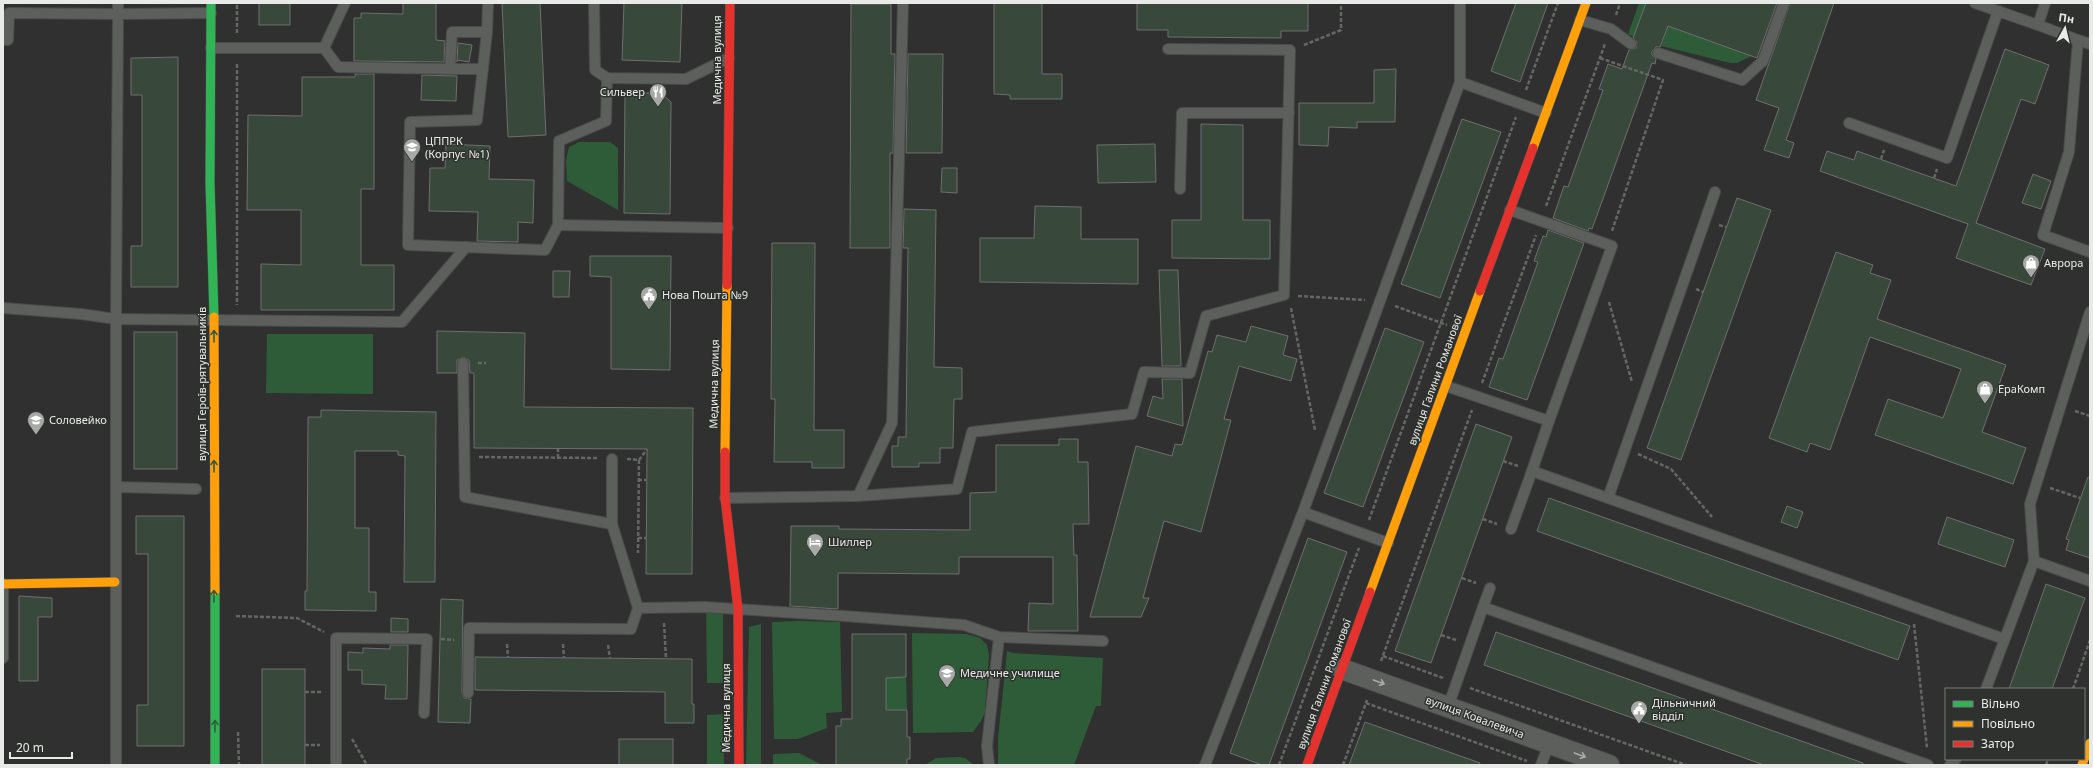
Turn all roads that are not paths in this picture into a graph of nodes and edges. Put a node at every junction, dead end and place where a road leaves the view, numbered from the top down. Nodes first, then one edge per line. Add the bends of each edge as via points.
1 (118, 3) edge
2 (345, 3) edge
3 (488, 3) edge
4 (594, 3) edge
5 (730, 3) edge
6 (903, 3) edge
7 (1460, 3) edge
8 (1586, 3) edge
9 (1784, 3) edge
10 (1975, 3) edge
11 (2045, 3) edge
12 (35, 8) edge
13 (211, 8) edge
14 (1998, 11) junction
15 (118, 14) junction
16 (1580, 20) junction
17 (2038, 25) junction
18 (487, 32) junction
19 (3, 40) edge
20 (2078, 40) junction
21 (1631, 44) dead end
22 (2090, 44) edge
23 (211, 48) junction
24 (324, 48) junction
25 (1168, 49) dead end
26 (1658, 53) dead end
27 (729, 58) junction
28 (450, 69) junction
29 (483, 69) junction
30 (608, 78) junction
31 (1460, 82) junction
32 (1289, 113) junction
33 (1546, 113) junction
34 (1849, 123) dead end
35 (1180, 189) dead end
36 (1715, 192) dead end
37 (1510, 210) junction
38 (558, 225) junction
39 (728, 228) junction
40 (466, 247) junction
41 (2090, 252) edge
42 (3, 308) edge
43 (2090, 312) edge
44 (116, 320) junction
45 (214, 321) junction
46 (463, 363) dead end
47 (1446, 386) junction
48 (1549, 421) junction
49 (612, 459) road end
50 (1532, 471) junction
51 (116, 487) junction
52 (196, 489) dead end
53 (858, 496) junction
54 (725, 498) junction
55 (1608, 498) junction
56 (1303, 512) junction
57 (612, 524) junction
58 (1511, 529) dead end
59 (1388, 543) junction
60 (2034, 561) junction
61 (2090, 581) edge
62 (115, 582) junction
63 (3, 584) edge
64 (1490, 588) dead end
65 (1483, 606) junction
66 (638, 608) junction
67 (738, 609) junction
68 (999, 637) junction
69 (2004, 639) junction
70 (1103, 641) dead end
71 (3, 658) edge
72 (1342, 669) junction
73 (1986, 688) edge
74 (468, 693) dead end
75 (1448, 707) junction
76 (424, 713) dead end
77 (2090, 743) edge
78 (1549, 744) junction
79 (2085, 757) edge
80 (1536, 764) edge
81 (116, 765) edge
82 (215, 765) edge
83 (336, 765) edge
84 (739, 765) edge
85 (989, 765) edge
86 (1205, 765) edge
87 (1307, 765) edge
88 (1608, 765) edge
89 (1928, 765) edge

1 - 15 lane
2 - 24 lane
3 - 18 lane
4 - 30 lane via 595,70
5 - 27 street, Медична вулиця
6 - 53 lane via 892,423
7 - 31 lane
8 - 16 street, вулиця Галини Романової
9 - 26 lane via 1764,62 1742,80
10 - 14 lane
11 - 17 lane
12 - 15 lane
12 - 19 lane via 9,13 8,40
13 - 15 lane
13 - 23 street, вулиця Героїв-рятувальників
14 - 17 lane
14 - 34 lane via 1947,158
15 - 44 lane
16 - 21 lane via 1611,29
16 - 33 street, вулиця Галини Романової
17 - 20 lane
18 - 28 lane via 452,32
18 - 29 lane
20 - 22 lane
20 - 41 lane via 2070,152 2043,235
23 - 24 lane
23 - 45 street, вулиця Героїв-рятувальників via 210,183
24 - 28 lane via 338,67
25 - 32 lane via 1290,50
27 - 30 lane via 686,79
27 - 39 street, Медична вулиця
28 - 29 lane
29 - 40 lane via 477,120 410,122 408,245
30 - 38 lane via 606,121 559,141
31 - 33 lane
31 - 56 lane
32 - 35 lane via 1182,113
32 - 53 lane via 1284,295 1206,316 1190,373 1144,372 1132,414 972,432 957,489
33 - 37 street, вулиця Галини Романової
36 - 55 lane
37 - 47 street, вулиця Галини Романової
37 - 48 lane via 1612,246
38 - 39 lane
38 - 40 lane via 545,250
39 - 54 street, Медична вулиця
40 - 45 lane via 402,322
42 - 44 lane via 81,314
43 - 60 lane via 2030,504
44 - 45 lane
44 - 51 lane
82 -> 45 street, вулиця Героїв-рятувальників
46 - 57 lane via 465,497
47 - 48 lane
47 - 59 street, вулиця Галини Романової
48 - 50 lane
49 - 57 lane
50 - 55 lane
50 - 58 lane
51 - 52 lane
51 - 62 lane
53 - 54 lane
54 - 67 street, Медична вулиця
55 - 69 lane
56 - 59 lane
56 - 86 lane
57 - 66 lane
59 - 72 street, вулиця Галини Романової
60 - 61 lane
60 - 69 lane
62 - 63 street
62 - 81 lane
63 - 71 lane
64 - 65 lane
65 - 75 lane
65 - 89 lane
66 - 67 lane
66 - 74 lane via 631,629 469,628
67 - 68 lane via 964,625
67 - 84 street, Медична вулиця
68 - 70 lane
68 - 85 lane via 987,746
69 - 73 lane
72 -> 75 street, вулиця Ковалевича
72 - 87 street, вулиця Галини Романової
75 - 78 street, вулиця Ковалевича
76 - 83 lane via 427,639 336,638
77 - 79 street
78 - 80 lane
78 -> 88 street, вулиця Ковалевича

